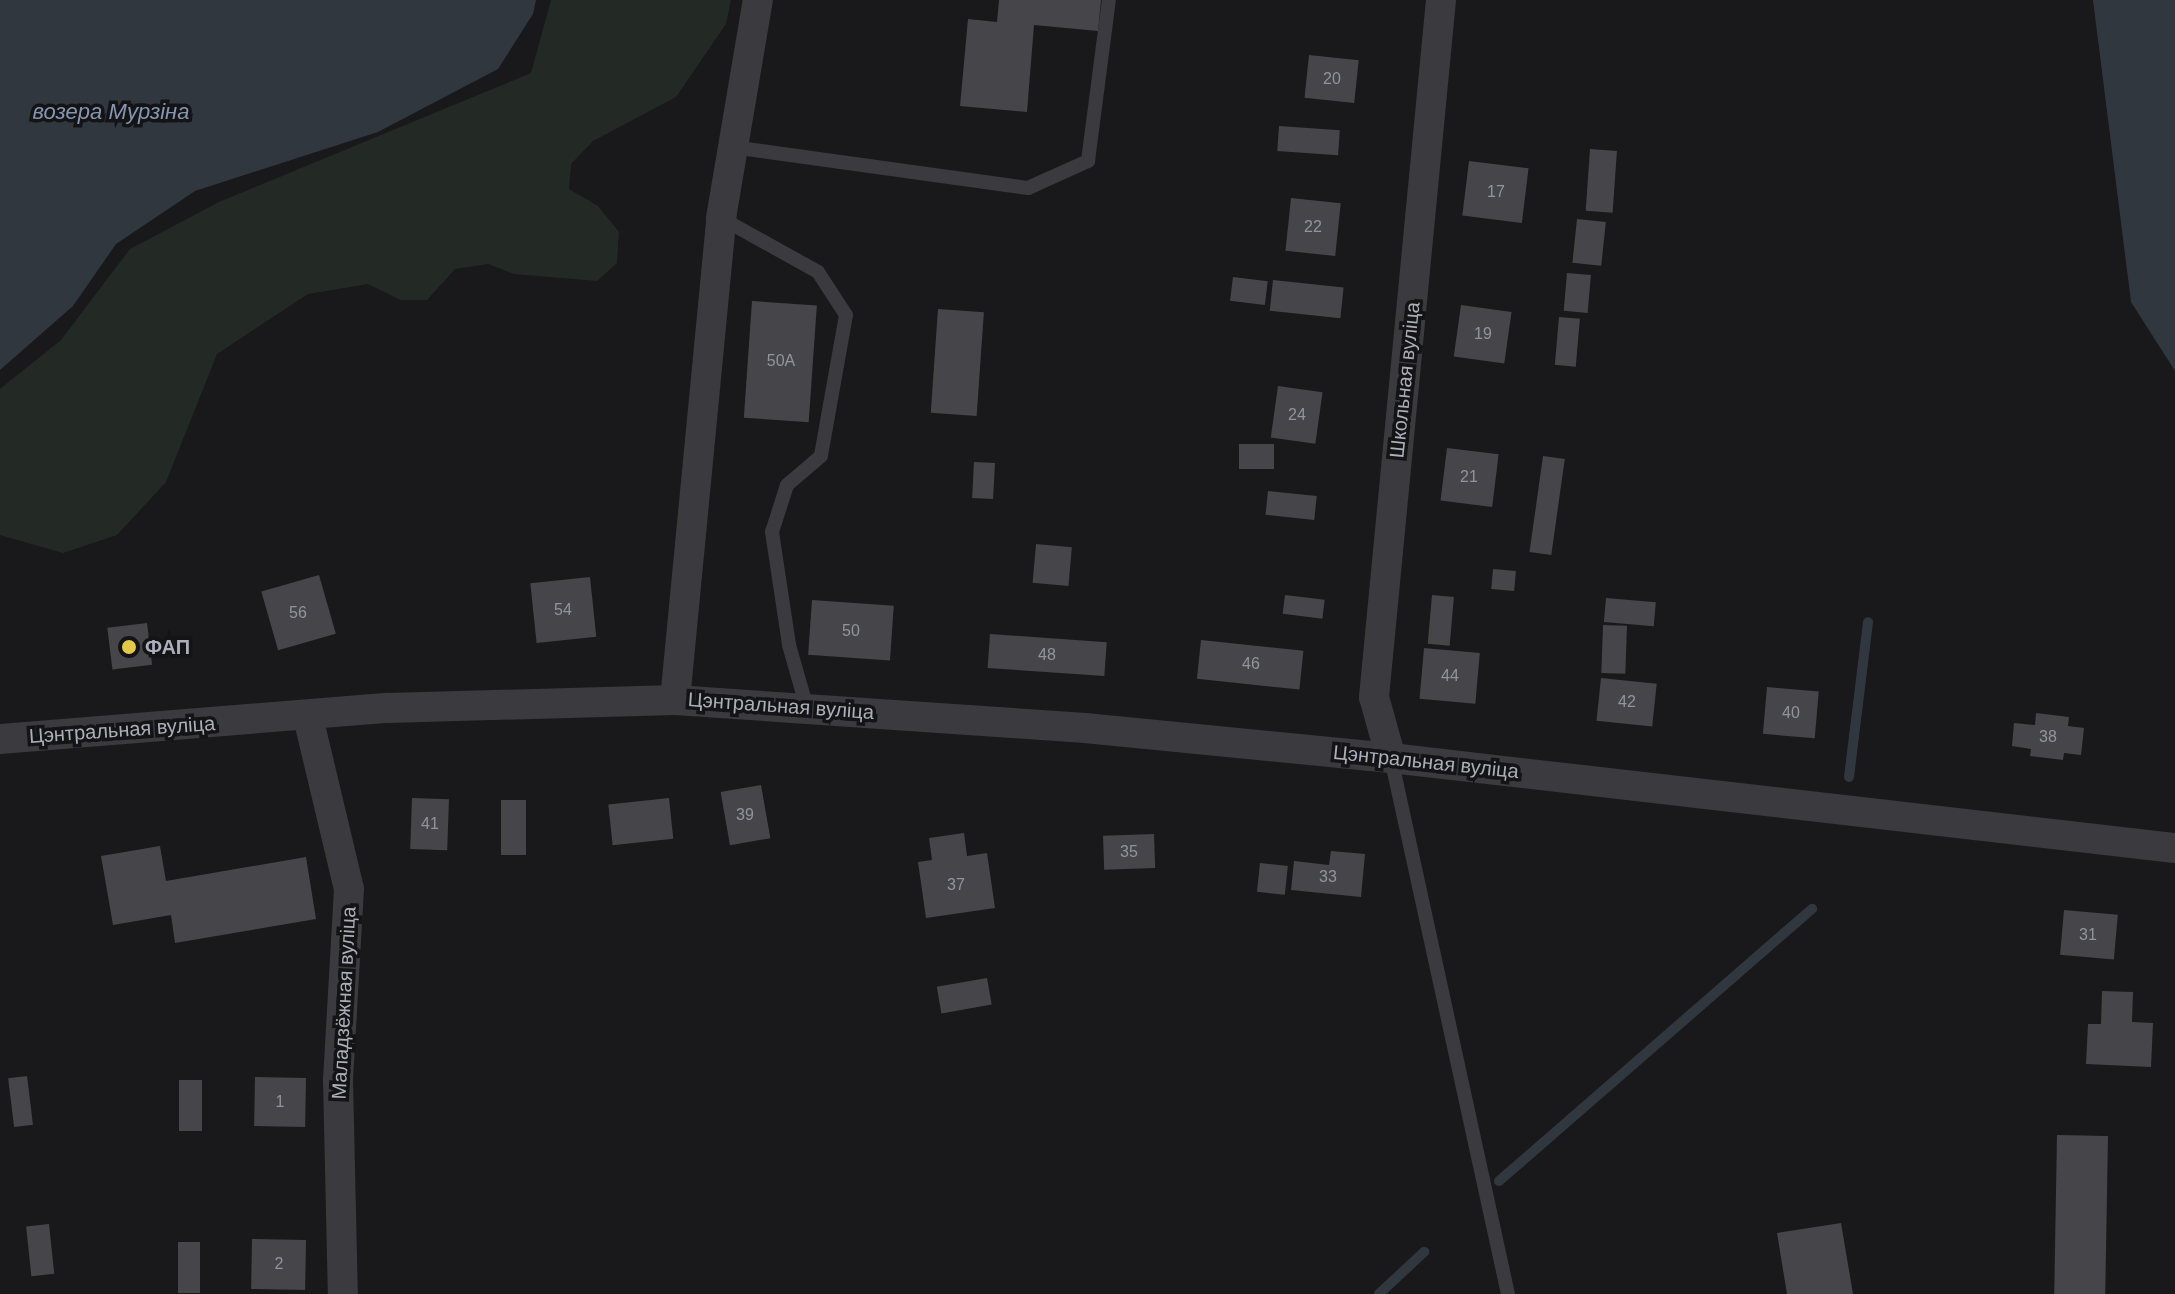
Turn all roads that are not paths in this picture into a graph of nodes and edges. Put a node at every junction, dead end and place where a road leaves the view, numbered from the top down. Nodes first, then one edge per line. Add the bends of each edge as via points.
1 (758, 0) edge
2 (1109, 0) edge
3 (1441, 0) edge
4 (732, 147) junction
5 (721, 218) junction
6 (675, 700) junction
7 (807, 708) junction
8 (308, 717) junction
9 (0, 739) edge
10 (1391, 758) junction
11 (2175, 848) edge
12 (343, 1294) edge
13 (1508, 1294) edge

1 - 4 street, Цэнтральная вуліца
2 - 4 lane via 1088,161 1028,188
3 - 10 street, Школьная вуліца via 1374,697
4 - 5 street, Цэнтральная вуліца
5 - 6 street, Цэнтральная вуліца
5 - 7 lane via 818,272 846,315 821,456 787,485 772,532 789,645
6 - 7 street, Цэнтральная вуліца
6 - 8 street, Цэнтральная вуліца via 388,708
7 - 10 street, Цэнтральная вуліца
8 - 9 street, Цэнтральная вуліца
8 - 12 street, Маладзёжная вуліца via 349,889 338,1080
10 - 11 street, Цэнтральная вуліца
10 - 13 lane

